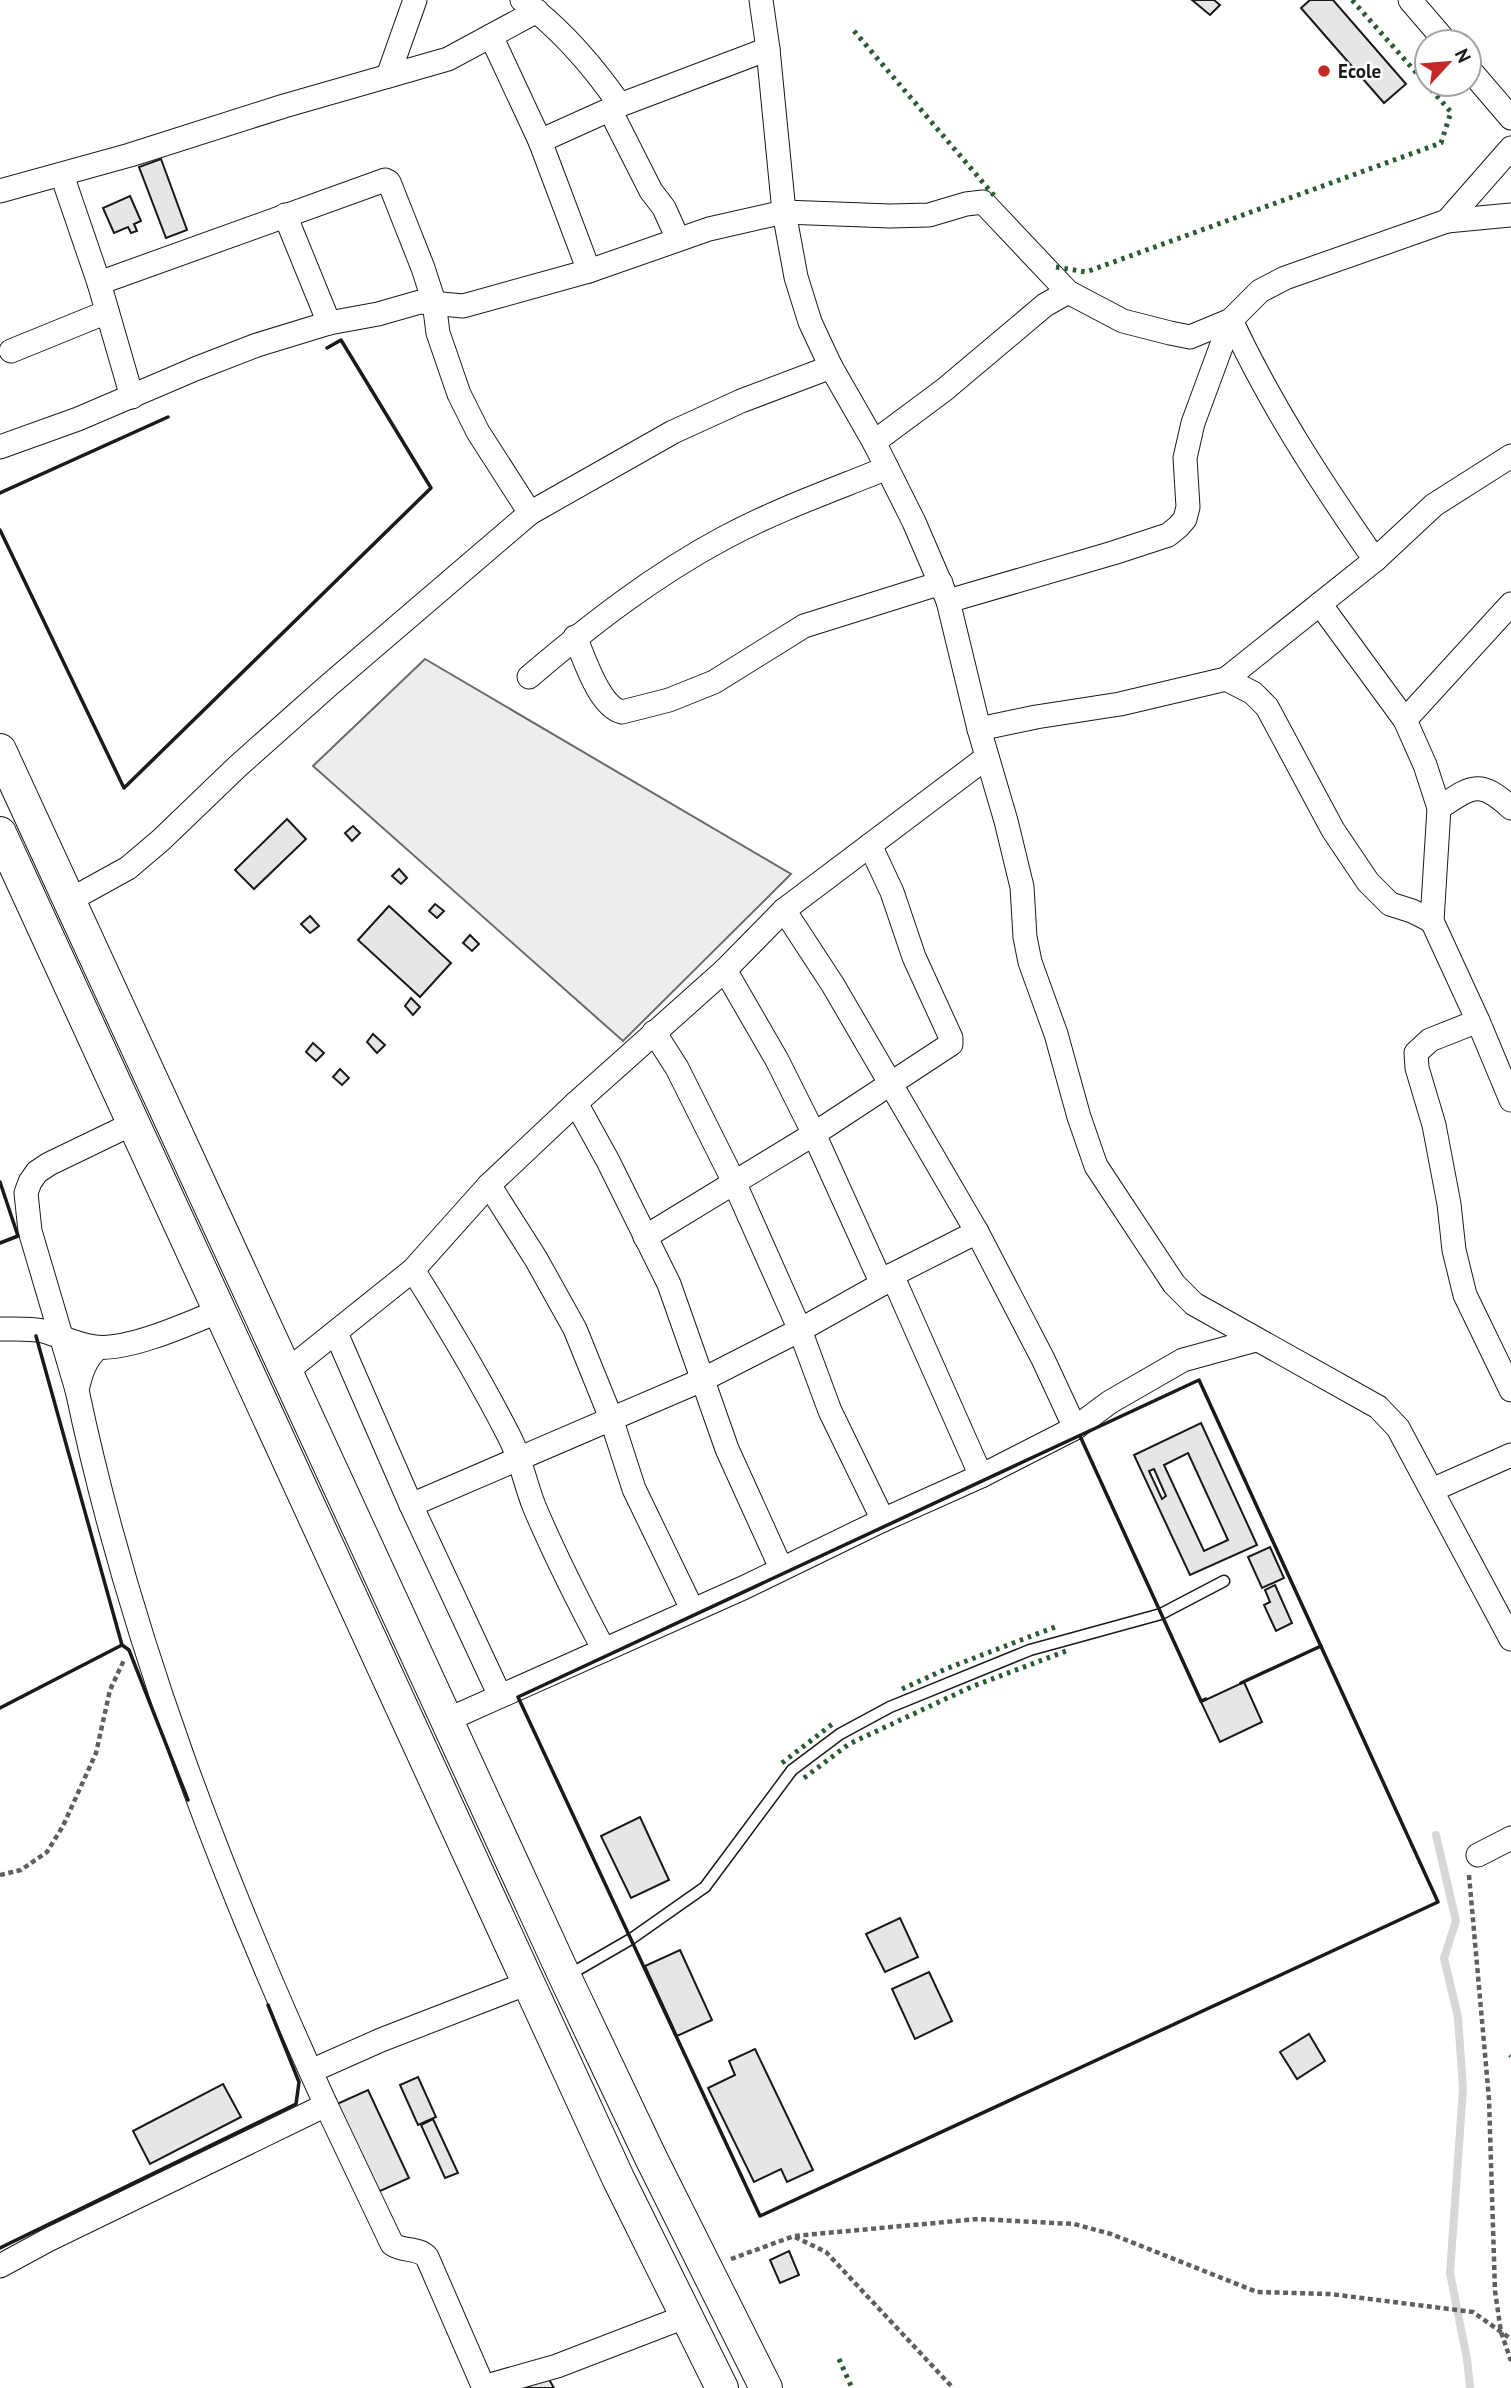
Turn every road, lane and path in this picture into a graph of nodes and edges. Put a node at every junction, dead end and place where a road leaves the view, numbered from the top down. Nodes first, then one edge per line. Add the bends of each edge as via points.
1 (415, 0) edge
2 (761, 0) edge
3 (1409, 0) edge
4 (529, 5) edge
5 (1434, 28) edge
6 (491, 36) junction
7 (768, 49) junction
8 (388, 76) junction
9 (1483, 85) edge
10 (615, 108) junction
11 (1511, 118) edge
12 (540, 141) junction
13 (1511, 148) edge
14 (62, 175) junction
15 (0, 191) edge
16 (784, 212) junction
17 (285, 215) junction
18 (1511, 215) edge
19 (1447, 221) junction
20 (678, 239) junction
21 (589, 271) junction
22 (99, 283) junction
23 (1068, 292) junction
24 (434, 302) junction
25 (107, 312) junction
26 (1231, 320) junction
27 (329, 323) junction
28 (11, 351) dead end
29 (831, 367) junction
30 (132, 397) junction
31 (874, 442) junction
32 (0, 447) edge
33 (1511, 456) edge
34 (887, 468) junction
35 (530, 513) junction
36 (1375, 560) junction
37 (945, 592) junction
38 (1320, 604) junction
39 (1511, 604) edge
40 (575, 637) junction
41 (528, 677) dead end
42 (1226, 680) junction
43 (1405, 720) junction
44 (979, 729) junction
45 (0, 750) edge
46 (987, 757) junction
47 (1439, 808) junction
48 (1511, 808) edge
49 (0, 832) edge
50 (870, 845) junction
51 (70, 900) junction
52 (784, 910) junction
53 (1432, 921) junction
54 (725, 970) junction
55 (1478, 1021) junction
56 (654, 1032) junction
57 (890, 1084) junction
58 (1511, 1100) edge
59 (576, 1103) junction
60 (134, 1124) junction
61 (814, 1134) junction
62 (734, 1182) junction
63 (489, 1185) junction
64 (977, 1232) junction
65 (645, 1237) junction
66 (413, 1270) junction
67 (887, 1280) junction
68 (219, 1311) junction
69 (0, 1329) edge
70 (800, 1330) junction
71 (335, 1333) junction
72 (60, 1338) junction
73 (1256, 1340) junction
74 (99, 1348) junction
75 (287, 1371) junction
76 (702, 1380) junction
77 (77, 1390) junction
78 (1511, 1390) edge
79 (611, 1418) junction
80 (1075, 1428) junction
81 (1511, 1455) edge
82 (520, 1458) junction
83 (981, 1476) junction
84 (1432, 1490) junction
85 (411, 1505) junction
86 (883, 1520) junction
87 (781, 1568) junction
88 (1224, 1580) dead end
89 (692, 1609) junction
90 (139, 1631) junction
91 (1511, 1639) edge
92 (604, 1650) junction
93 (499, 1696) junction
94 (447, 1720) junction
95 (1511, 1838) edge
96 (1478, 1855) joint
97 (0, 1875) edge
98 (565, 1977) junction
99 (528, 1983) junction
100 (311, 2071) junction
101 (326, 2105) junction
102 (794, 2236) junction
103 (0, 2266) edge
104 (707, 2268) junction
105 (687, 2316) junction
106 (1501, 2332) junction
107 (1511, 2339) edge
108 (1511, 2361) edge
109 (483, 2387) edge
110 (722, 2388) edge
111 (766, 2388) edge
112 (953, 2388) edge

1 - 8 street
2 - 7 street
3 - 5 street
4 - 6 street
4 - 10 street via 603,80
6 - 8 street via 448,59
6 - 12 street
7 - 10 street
7 - 16 street
8 - 14 street
9 - 11 street
10 - 12 street
10 - 20 street via 651,191
12 - 21 street
13 - 19 street
14 - 15 street
14 - 22 street
16 - 20 street
16 - 23 street via 929,215 979,201 987,204
16 - 29 street via 796,277
17 - 22 street
17 - 24 street via 387,181 413,238
17 - 27 street
18 - 19 street
19 - 26 street via 1285,278 1260,291
20 - 21 street
21 - 24 street via 463,306
22 - 25 street
23 - 26 street via 1123,321 1190,337
23 - 31 street via 1045,305
24 - 27 street
24 - 35 street via 450,373 470,418
25 - 28 street
25 - 30 street
26 - 36 street via 1309,464
26 - 37 street via 1193,423 1185,458 1188,507 1178,527 1168,536 1124,550
27 - 30 street via 257,345
29 - 31 street
29 - 35 street via 673,432
30 - 32 street
31 - 34 street
33 - 36 street via 1434,505
34 - 37 street
34 - 40 street via 727,536 674,566
35 - 51 street via 328,686 128,868
36 - 38 street
37 - 40 street via 804,626 714,682 622,712 604,699
37 - 44 street
38 - 42 street
38 - 43 street
39 - 43 street
40 - 41 street
42 - 44 street
42 - 53 street via 1253,693 1267,707 1333,830 1368,882 1390,904
43 - 47 street
44 - 46 street
45 - 51 street
46 - 50 street
46 - 73 street via 1022,887 1030,962 1096,1166 1174,1284 1195,1304
47 - 48 street via 1478,788
47 - 53 street
49 - 60 street
50 - 52 street
50 - 57 street via 951,1041 949,1047
51 - 75 street
52 - 54 street
52 - 57 street
53 - 55 street
54 - 56 street
54 - 61 street
55 - 58 street
55 - 78 street via 1430,1040 1416,1053 1417,1068 1434,1125 1465,1295
56 - 59 street
56 - 62 street
57 - 61 street
57 - 64 street
59 - 63 street
59 - 65 street
60 - 68 street
60 - 72 street via 49,1164 37,1172 26,1193 30,1231
61 - 62 street
61 - 67 street
62 - 65 street
62 - 70 street
63 - 66 street
63 - 79 street via 575,1329
64 - 67 street
64 - 80 street
65 - 76 street via 669,1284
66 - 71 street
66 - 82 street
67 - 70 street
67 - 83 street
68 - 74 street via 176,1330
68 - 99 street
69 - 72 street via 30,1329
70 - 76 street
70 - 86 street via 830,1411
71 - 75 street
71 - 85 street
72 - 74 street
72 - 77 street
73 - 80 street via 1183,1360
73 - 84 street via 1388,1415
74 - 77 street via 84,1365
75 - 94 street
76 - 79 street
76 - 87 street via 727,1449
77 - 90 street
79 - 82 street
79 - 89 street via 634,1489
80 - 83 street
81 - 84 street
82 - 85 street
82 - 92 street via 557,1560
83 - 86 street
84 - 91 street
85 - 93 street
86 - 87 street
87 - 89 street
88 - 98 lane via 1161,1614 1030,1650 890,1707 841,1734 792,1770 705,1887 631,1939
89 - 92 street
90 - 97 path via 110,1690 96,1753 63,1826 47,1852 21,1870
90 - 100 street via 275,1994
92 - 93 street
93 - 94 street
94 - 98 street
95 - 96 street
96 - 106 path via 1468,1879 1489,2099 1495,2291
98 - 104 street
99 - 100 street
99 - 105 street
100 - 101 street
101 - 103 street
101 - 109 street via 392,2244 428,2257
102 - 104 path
102 - 106 path via 978,2219 1074,2224 1111,2234 1257,2292 1330,2294 1473,2312
102 - 112 path via 827,2252
104 - 111 street
105 - 109 street via 557,2365
105 - 110 street
106 - 107 path
106 - 108 path

